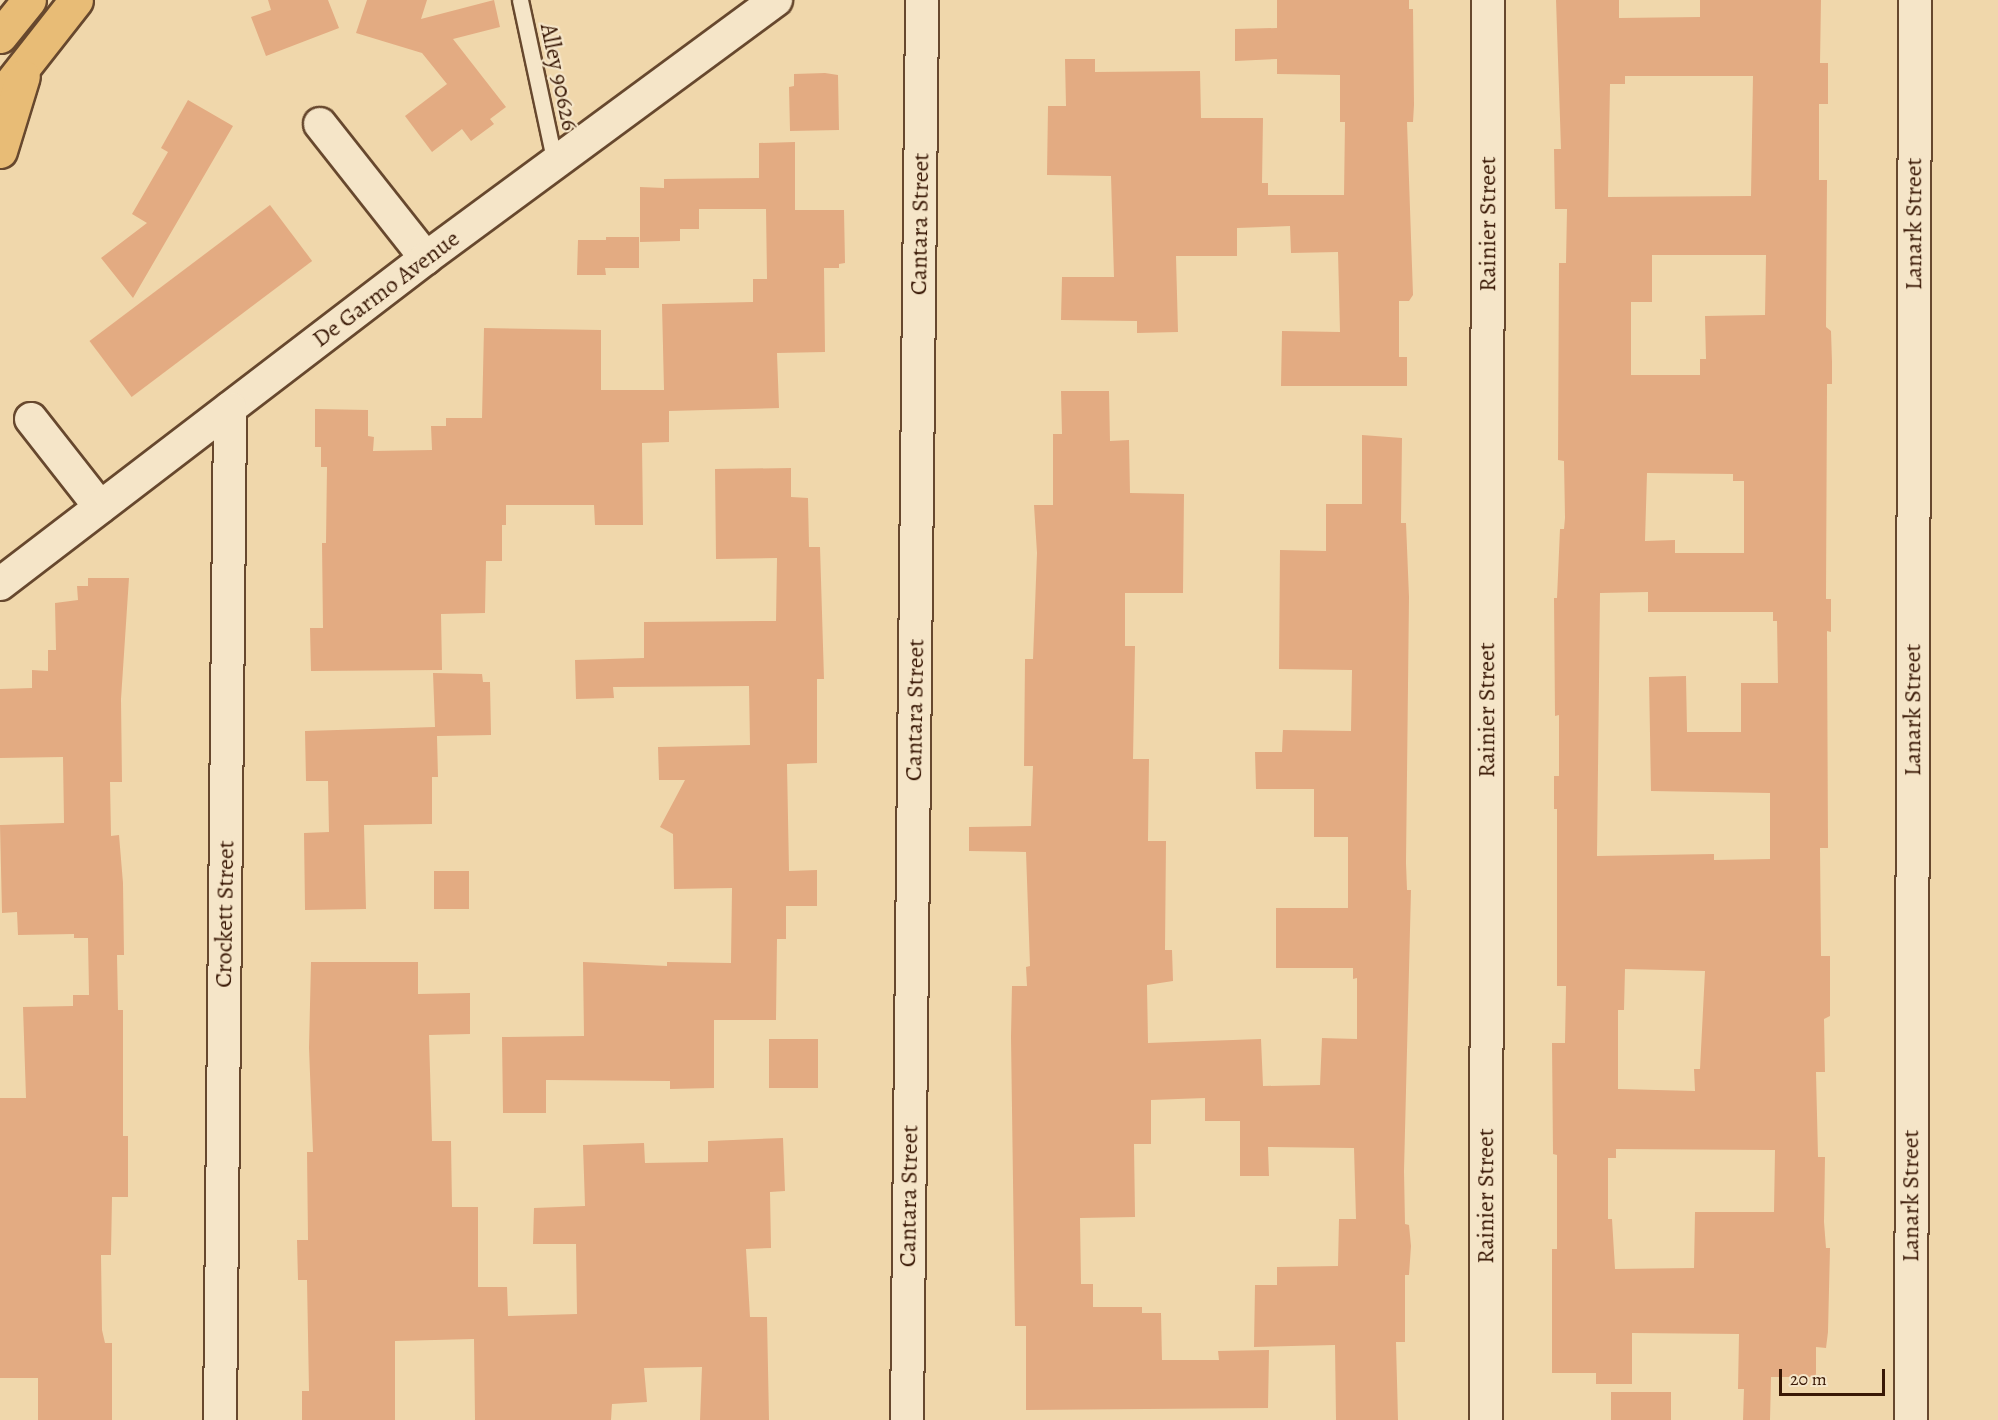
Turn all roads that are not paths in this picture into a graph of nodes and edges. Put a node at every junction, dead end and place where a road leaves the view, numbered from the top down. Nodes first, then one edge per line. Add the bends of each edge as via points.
1 (29, 0) edge
2 (76, 0) edge
3 (520, 0) edge
4 (776, 0) edge
5 (922, 0) edge
6 (1488, 0) edge
7 (1915, 0) edge
8 (0, 36) edge
9 (28, 60) junction
10 (0, 98) edge
11 (320, 124) dead end
12 (0, 151) edge
13 (555, 163) junction
14 (426, 258) junction
15 (230, 408) junction
16 (31, 419) dead end
17 (100, 507) junction
18 (0, 584) edge
19 (220, 1420) edge
20 (907, 1420) edge
21 (1486, 1420) edge
22 (1911, 1420) edge

1 - 8 highway
2 - 9 highway
3 - 13 lane, Alley 90626
4 - 13 street, De Garmo Avenue
5 - 20 street, Cantara Street
6 - 21 street, Rainier Street
7 - 22 street, Lanark Street
9 - 10 highway
9 - 12 highway
11 - 14 street
13 - 14 street, De Garmo Avenue
14 - 15 street, De Garmo Avenue
15 - 17 street, De Garmo Avenue
15 - 19 street, Crockett Street
16 - 17 street
17 - 18 street, De Garmo Avenue

